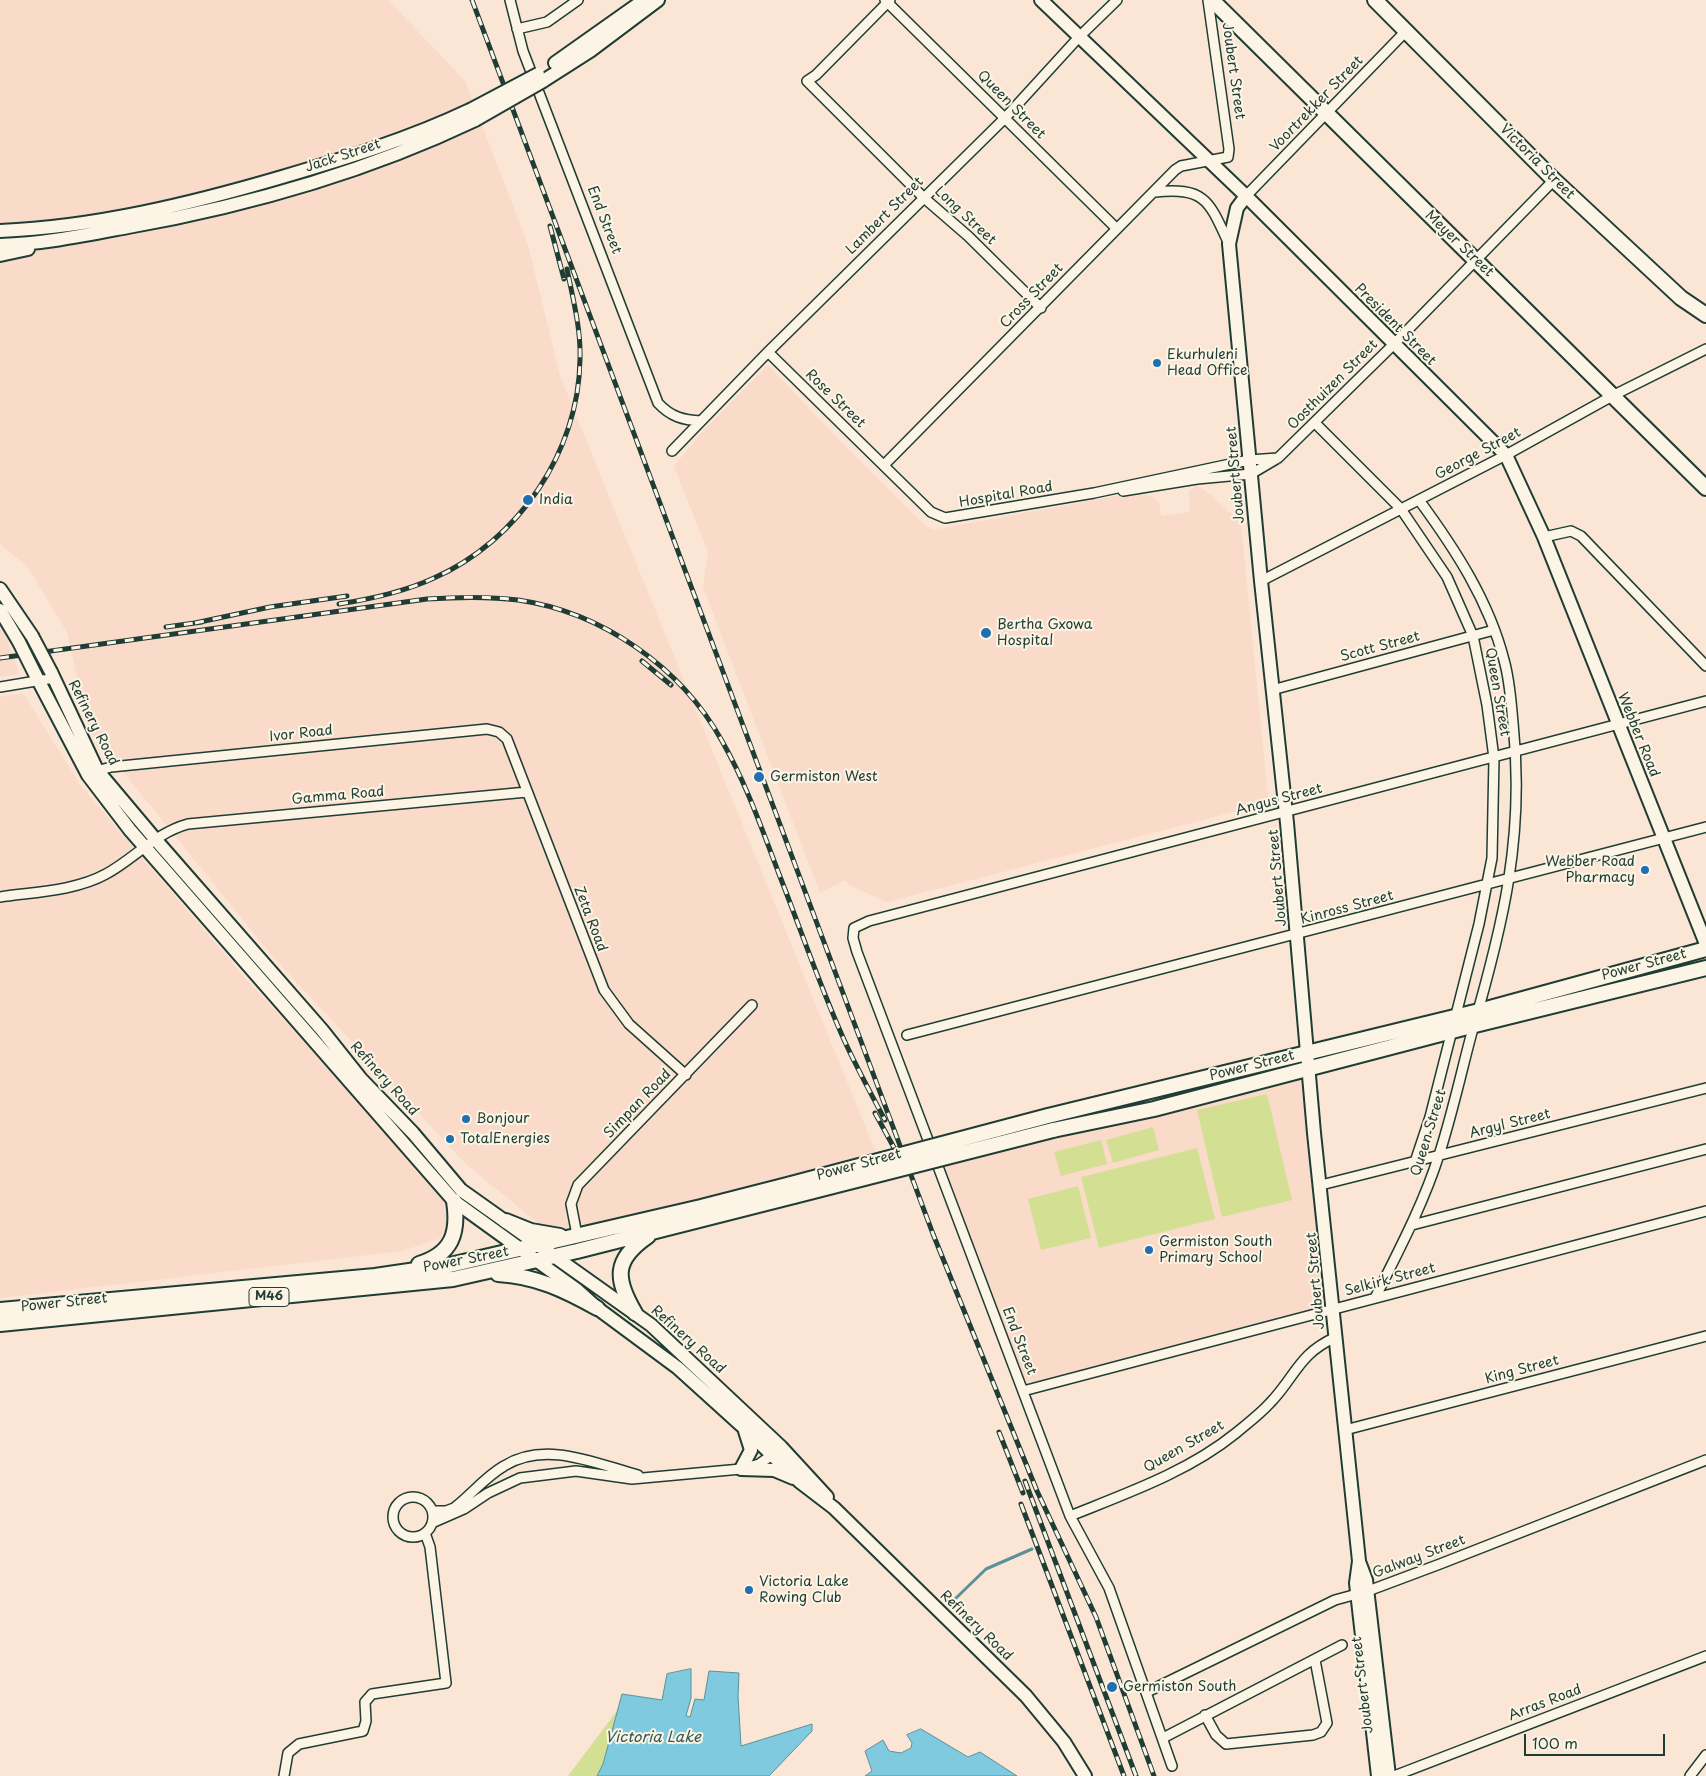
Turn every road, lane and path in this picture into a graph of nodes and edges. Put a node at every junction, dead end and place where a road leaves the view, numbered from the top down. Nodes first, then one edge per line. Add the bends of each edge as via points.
1 (510, 0) edge
2 (578, 0) edge
3 (644, 0) edge
4 (658, 0) edge
5 (1041, 0) edge
6 (1117, 0) edge
7 (1210, 0) edge
8 (1375, 0) edge
9 (888, 1) edge
10 (518, 29) junction
11 (1407, 30) junction
12 (1080, 37) junction
13 (540, 78) junction
14 (1327, 115) junction
15 (1005, 118) junction
16 (410, 143) junction
17 (1208, 160) junction
18 (1554, 180) junction
19 (1155, 192) junction
20 (1246, 196) junction
21 (924, 197) junction
22 (1118, 229) junction
23 (0, 231) edge
24 (54, 239) junction
25 (1229, 244) junction
26 (0, 245) edge
27 (0, 255) edge
28 (1474, 260) junction
29 (1041, 308) junction
30 (1706, 315) edge
31 (1393, 345) junction
32 (1706, 349) edge
33 (768, 352) junction
34 (1614, 396) junction
35 (701, 421) junction
36 (1315, 424) junction
37 (672, 451) dead end
38 (1506, 455) junction
39 (1278, 458) junction
40 (1249, 460) junction
41 (884, 465) junction
42 (1251, 474) junction
43 (1706, 488) edge
44 (1094, 493) junction
45 (1419, 500) junction
46 (1401, 509) junction
47 (1544, 536) junction
48 (1261, 581) junction
49 (0, 589) edge
50 (0, 610) edge
51 (1494, 630) junction
52 (1473, 636) junction
53 (1706, 666) edge
54 (52, 675) junction
55 (36, 677) junction
56 (0, 687) edge
57 (1272, 690) junction
58 (1706, 702) edge
59 (1618, 726) junction
60 (510, 746) joint
61 (1516, 752) junction
62 (1494, 758) junction
63 (92, 772) junction
64 (527, 792) junction
65 (1286, 812) junction
66 (1706, 827) edge
67 (1664, 838) junction
68 (149, 843) junction
69 (1511, 878) junction
70 (1486, 885) junction
71 (0, 897) edge
72 (859, 924) joint
73 (239, 935) junction
74 (1298, 935) junction
75 (229, 943) junction
76 (1706, 944) edge
77 (1706, 949) edge
78 (1706, 968) edge
79 (278, 979) junction
80 (268, 989) junction
81 (752, 1005) dead end
82 (1479, 1011) junction
83 (1455, 1016) junction
84 (1475, 1025) junction
85 (322, 1030) junction
86 (1452, 1031) junction
87 (907, 1035) dead end
88 (311, 1038) junction
89 (1308, 1052) junction
90 (1310, 1068) junction
91 (686, 1075) junction
92 (1706, 1088) edge
93 (1706, 1149) edge
94 (1439, 1156) junction
95 (1415, 1162) junction
96 (1321, 1185) junction
97 (792, 1190) junction
98 (454, 1201) junction
99 (1706, 1212) edge
100 (506, 1221) junction
101 (1412, 1225) junction
102 (655, 1232) junction
103 (572, 1236) junction
104 (538, 1244) junction
105 (520, 1249) junction
106 (554, 1255) junction
107 (535, 1260) junction
108 (483, 1273) junction
109 (375, 1276) junction
110 (1375, 1298) junction
111 (113, 1305) junction
112 (597, 1308) junction
113 (1334, 1308) junction
114 (0, 1310) edge
115 (635, 1313) junction
116 (0, 1324) edge
117 (1706, 1336) edge
118 (1336, 1337) junction
119 (1023, 1391) junction
120 (741, 1424) junction
121 (1345, 1430) junction
122 (777, 1451) junction
123 (559, 1455) junction
124 (1706, 1460) edge
125 (741, 1469) junction
126 (560, 1472) junction
127 (645, 1477) junction
128 (800, 1482) junction
129 (834, 1508) junction
130 (432, 1511) junction
131 (1070, 1516) junction
132 (432, 1523) junction
133 (425, 1533) junction
134 (1362, 1592) junction
135 (1342, 1645) dead end
136 (1706, 1656) edge
137 (1315, 1660) junction
138 (1147, 1692) junction
139 (1205, 1715) junction
140 (1163, 1738) junction
141 (1706, 1754) edge
142 (1172, 1766) dead end
143 (284, 1776) edge
144 (1086, 1776) edge
145 (1378, 1776) edge
146 (1389, 1776) edge
147 (1394, 1776) edge
148 (1690, 1776) edge

1 - 10 street, End Street
2 - 10 street via 547,22
3 - 13 main road, Jack Street
4 - 13 main road, Jack Street via 590,51
5 - 12 main road, President Street
6 - 12 street, Lambert Street
7 - 14 main road, Meyer Street
7 - 17 street, Joubert Street via 1230,149 1224,159
8 - 11 main road, Victoria Street
9 - 15 street, Queen Street
9 - 21 street, Long Street via 809,83
10 - 35 street, End Street via 523,51 658,403 680,419
11 - 14 street, Voortrekker Street
11 - 18 main road, Victoria Street
12 - 15 street, Lambert Street
12 - 17 main road, President Street
13 - 16 main road, Jack Street, bridge via 472,115
14 - 20 street, Voortrekker Street
14 - 28 main road, Meyer Street
15 - 21 street, Lambert Street
15 - 22 street, Queen Street
16 - 23 main road, Jack Street via 217,196 95,220
16 - 24 main road, Jack Street via 361,167 219,208 153,223
17 - 19 street, Cross Street via 1181,166
17 - 20 main road, President Street
18 - 28 street, Oosthuizen Street
18 - 30 main road, Victoria Street via 1681,298
19 - 22 street, Cross Street
19 - 25 street via 1180,190 1206,201
20 - 25 main road, Joubert Street via 1237,208
20 - 31 main road, President Street
21 - 29 street, Long Street
21 - 33 street, Lambert Street
22 - 29 street, Cross Street
24 - 26 main road, Jack Street
24 - 27 main road via 20,252
25 - 40 main road, Joubert Street
28 - 31 street, Oosthuizen Street
28 - 34 main road, Meyer Street
29 - 41 street, Cross Street
31 - 36 street, Oosthuizen Street
31 - 38 main road, President Street
32 - 34 street, George Street
33 - 35 street, Lambert Street
33 - 41 street, Rose Street
34 - 38 street, George Street
34 - 43 main road, Meyer Street
35 - 37 street, Lambert Street
36 - 39 street, Oosthuizen Street
36 - 46 street, Queen Street
38 - 45 street, George Street
38 - 47 main road, President Street
39 - 40 street
39 - 42 street, Oosthuizen Street
40 - 42 main road, Joubert Street
40 - 44 street, Hospital Road
41 - 44 street, Hospital Road via 931,512 946,518
42 - 44 street, Hospital Road
42 - 48 main road, Joubert Street
45 - 46 street, George Street
45 - 51 street, Queen Street via 1470,576
46 - 48 street, George Street
46 - 52 street, Queen Street via 1447,577
47 - 53 street via 1571,531 1581,536
47 - 59 main road, Webber Road
48 - 57 main road, Joubert Street
49 - 54 main road, Refinery Road, bridge via 32,636
50 - 55 main road, Refinery Road, bridge
51 - 52 street, Scott Street
51 - 61 street, Queen Street via 1504,661
52 - 57 street, Scott Street
52 - 62 street, Queen Street
54 - 55 street
54 - 63 main road, Refinery Road
55 - 56 street
55 - 63 main road, Refinery Road
57 - 65 main road, Joubert Street
58 - 59 street, Angus Street
59 - 61 street, Angus Street
59 - 67 main road, Webber Road
60 - 63 street, Ivor Road via 504,735 487,729
60 - 64 street, Zeta Road
61 - 62 street, Angus Street
61 - 69 street, Queen Street via 1517,806
62 - 65 street, Angus Street
62 - 70 street, Queen Street via 1492,858
63 - 68 main road, Refinery Road
64 - 68 street, Gamma Road via 208,822 181,826
64 - 91 street, Zeta Road via 604,990 629,1024
65 - 72 street, Angus Street
65 - 74 main road, Joubert Street
66 - 67 street, Kinross Street
67 - 69 street, Kinross Street
67 - 76 main road, Webber Road
68 - 71 street, Gamma Road via 90,881
68 - 73 main road, Refinery Road
68 - 75 main road, Refinery Road
69 - 70 street, Kinross Street
69 - 82 street, Queen Street via 1502,927
70 - 74 street, Kinross Street
70 - 83 street, Queen Street
72 - 119 street, End Street via 852,932 857,952
73 - 75 main road
73 - 79 main road, Refinery Road
74 - 87 street, Kinross Street
74 - 89 main road, Joubert Street
75 - 80 main road, Refinery Road
77 - 82 main road, Power Street
78 - 84 main road, Power Street
79 - 80 main road
79 - 85 main road, Refinery Road
80 - 88 main road, Refinery Road
81 - 91 street, Simpan Road
82 - 83 main road, Power Street
82 - 84 street, Queen Street
83 - 86 street, Queen Street
83 - 89 main road, Power Street
84 - 86 main road, Power Street
84 - 94 street, Queen Street
85 - 88 main road
85 - 100 main road, Refinery Road via 361,1079 461,1190
86 - 90 main road, Power Street
86 - 95 street, Queen Street
88 - 98 main road, Refinery Road
89 - 90 main road, Joubert Street
89 - 97 main road, Power Street, bridge via 1048,1116
90 - 96 main road, Joubert Street
90 - 97 main road, Power Street, bridge via 1154,1109
91 - 103 street, Simpan Road via 578,1185 571,1204
92 - 94 street, Argyl Street
93 - 101 street
94 - 95 street, Argyl Street
94 - 101 street, Queen Street
95 - 96 street, Argyl Street
96 - 113 main road, Joubert Street
97 - 102 main road, Power Street
97 - 103 main road, Power Street
98 - 105 main road, Refinery Road
98 - 109 main road via 457,1219 445,1251 430,1260
99 - 110 street, Selkirk Street
100 - 103 main road via 540,1233
100 - 104 main road, Refinery Road
101 - 110 street, Queen Street
102 - 106 main road, Power Street / M46
102 - 115 main road via 637,1244 621,1266 620,1284
103 - 104 main road, Power Street / M46
104 - 105 main road, Power Street / M46
104 - 106 main road, Refinery Road
105 - 107 main road, Refinery Road
105 - 109 main road, Power Street / M46 via 450,1265
106 - 107 main road, Power Street / M46
106 - 115 main road, Refinery Road
107 - 108 main road, Power Street / M46
107 - 112 main road, Refinery Road
108 - 111 main road, Power Street / M46 via 358,1289
108 - 112 main road via 520,1275 545,1282
109 - 111 main road, Power Street / M46
110 - 113 street, Selkirk Street
111 - 114 main road, Power Street / M46
111 - 116 main road, Power Street / M46
112 - 120 main road, Refinery Road via 678,1368
113 - 118 main road, Joubert Street
113 - 119 street, Selkirk Street
115 - 122 main road, Refinery Road via 662,1334
117 - 121 street, King Street
118 - 121 main road, Joubert Street
118 - 131 street, Queen Street via 1310,1352 1271,1402 1220,1444 1155,1481
119 - 131 street, End Street
120 - 122 main road, Refinery Road
120 - 125 main road via 751,1450
121 - 134 main road, Joubert Street
122 - 125 street via 755,1465
122 - 128 main road, Refinery Road
122 - 129 main road, Refinery Road via 813,1480
123 - 126 street
123 - 127 street via 580,1457
123 - 130 street via 514,1460 502,1466 454,1508
124 - 134 street, Galway Street
125 - 127 street
125 - 128 main road via 774,1470
126 - 127 street via 576,1471 632,1479
126 - 132 street via 509,1481 464,1509
128 - 129 main road, Refinery Road
129 - 144 main road, Refinery Road via 1026,1696 1064,1742
130 - 132 street
130 - 133 street via 425,1501 413,1498 401,1502 394,1511 394,1522 401,1533 413,1537
131 - 138 street, End Street via 1109,1588
132 - 133 street
133 - 143 street via 430,1547 446,1683 372,1694 365,1702 363,1731 299,1744 288,1753
134 - 138 street, Galway Street via 1335,1600
134 - 145 main road, Joubert Street
134 - 146 main road, Joubert Street
135 - 137 street
136 - 147 street, Arras Road
137 - 139 street
137 - 139 street via 1327,1723 1321,1732 1226,1744 1216,1735
138 - 140 street, End Street
139 - 140 street
140 - 142 street, End Street
141 - 148 street

